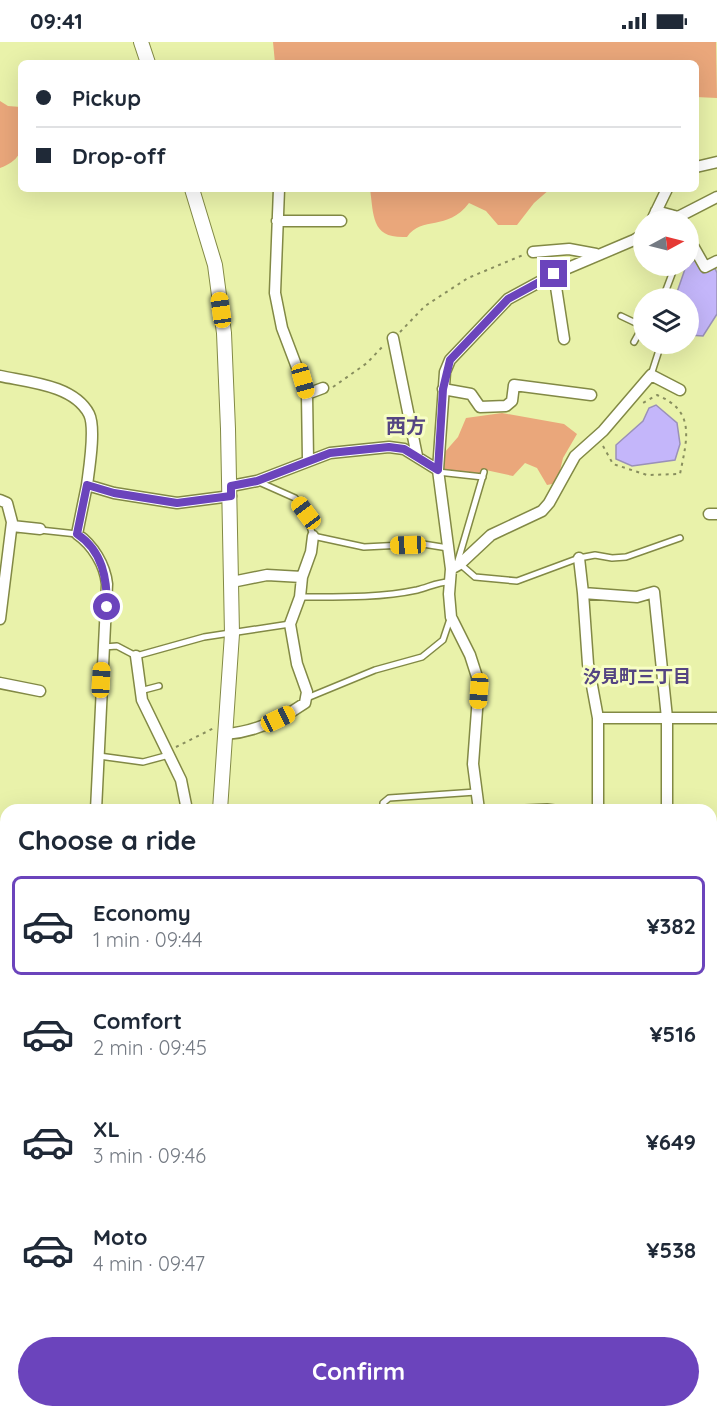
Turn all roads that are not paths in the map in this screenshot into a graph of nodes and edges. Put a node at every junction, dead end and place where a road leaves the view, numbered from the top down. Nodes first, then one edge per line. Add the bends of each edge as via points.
1 (141, 42) edge
2 (147, 60) edge
3 (717, 162) edge
4 (699, 166) edge
5 (193, 192) edge
6 (279, 192) edge
7 (666, 192) edge
8 (717, 196) edge
9 (657, 210) edge
10 (694, 210) edge
11 (277, 221) junction
12 (341, 221) dead end
13 (633, 240) edge
14 (533, 252) road end
15 (596, 254) junction
16 (699, 259) edge
17 (717, 261) edge
18 (554, 274) junction
19 (621, 316) dead end
20 (633, 321) edge
21 (393, 338) road end
22 (564, 339) dead end
23 (658, 354) edge
24 (651, 375) junction
25 (0, 376) edge
26 (323, 388) road end
27 (443, 389) junction
28 (680, 390) dead end
29 (307, 394) junction
30 (591, 395) dead end
31 (417, 456) junction
32 (308, 460) junction
33 (438, 471) junction
34 (257, 481) junction
35 (87, 485) junction
36 (231, 491) junction
37 (0, 500) edge
38 (12, 526) junction
39 (40, 529) joint
40 (77, 534) junction
41 (313, 536) junction
42 (680, 538) dead end
43 (448, 548) junction
44 (579, 558) junction
45 (456, 566) junction
46 (302, 577) junction
47 (232, 582) junction
48 (449, 582) junction
49 (583, 593) junction
50 (300, 597) junction
51 (1, 605) edge
52 (451, 617) junction
53 (0, 619) edge
54 (290, 624) junction
55 (232, 634) junction
56 (102, 647) junction
57 (136, 656) junction
58 (0, 683) edge
59 (159, 686) dead end
60 (40, 691) dead end
61 (140, 691) junction
62 (307, 698) junction
63 (598, 718) junction
64 (667, 718) junction
65 (717, 718) edge
66 (226, 731) junction
67 (170, 753) junction
68 (98, 756) junction
69 (476, 792) junction
70 (96, 804) edge
71 (186, 804) edge
72 (220, 804) edge
73 (383, 804) edge
74 (479, 804) edge
75 (598, 804) edge
76 (667, 804) edge

1 - 2 street
3 - 4 street
5 - 36 street via 216,277 224,333
6 - 11 street
7 - 9 street
8 - 10 street
11 - 12 street
11 - 29 street via 276,306
13 - 15 street
14 - 15 street via 569,249
15 - 18 street
16 - 17 street via 705,267
18 - 22 street
18 - 27 street via 508,299 450,360
19 - 20 lane
21 - 31 street
23 - 24 lane
24 - 28 street
24 - 45 street via 575,456 542,511 490,534
25 - 35 street via 55,389 85,410 91,424
26 - 29 street
27 - 30 street via 471,394 480,407 506,406 512,401 514,385
27 - 33 street
29 - 32 street
31 - 32 street via 389,447 330,453
31 - 33 street
32 - 34 street
33 - 43 street
33 - 45 lane via 483,475
34 - 36 street
34 - 41 lane via 295,498 306,513
35 - 36 street via 177,503
35 - 40 street
36 - 47 street
37 - 38 street via 7,503
38 - 39 street
38 - 51 street
39 - 40 lane
40 - 56 street via 90,545 106,575
41 - 43 lane via 364,547 423,544
41 - 46 street
42 - 44 lane via 626,557
43 - 45 street
44 - 45 lane via 517,581 475,577
44 - 49 street
45 - 48 street
46 - 47 street via 267,575
46 - 50 street
47 - 55 street
48 - 50 lane via 388,593
48 - 52 street
49 - 63 street via 588,664
49 - 64 street via 637,597 654,592
50 - 54 street
51 - 53 street
52 - 62 lane via 443,640 422,657 375,670
52 - 69 street via 478,675 473,764
54 - 55 lane
54 - 62 street
55 - 57 lane via 197,638
55 - 66 street
56 - 57 lane via 117,646
56 - 68 street
57 - 61 street
58 - 60 street
59 - 61 lane
61 - 67 street via 147,714
62 - 66 street via 299,708 278,719 241,733
63 - 64 street
63 - 75 street
64 - 65 street
64 - 76 street
66 - 72 street
67 - 68 lane via 143,762
67 - 71 street
68 - 70 street
69 - 73 lane via 389,798
69 - 74 street

